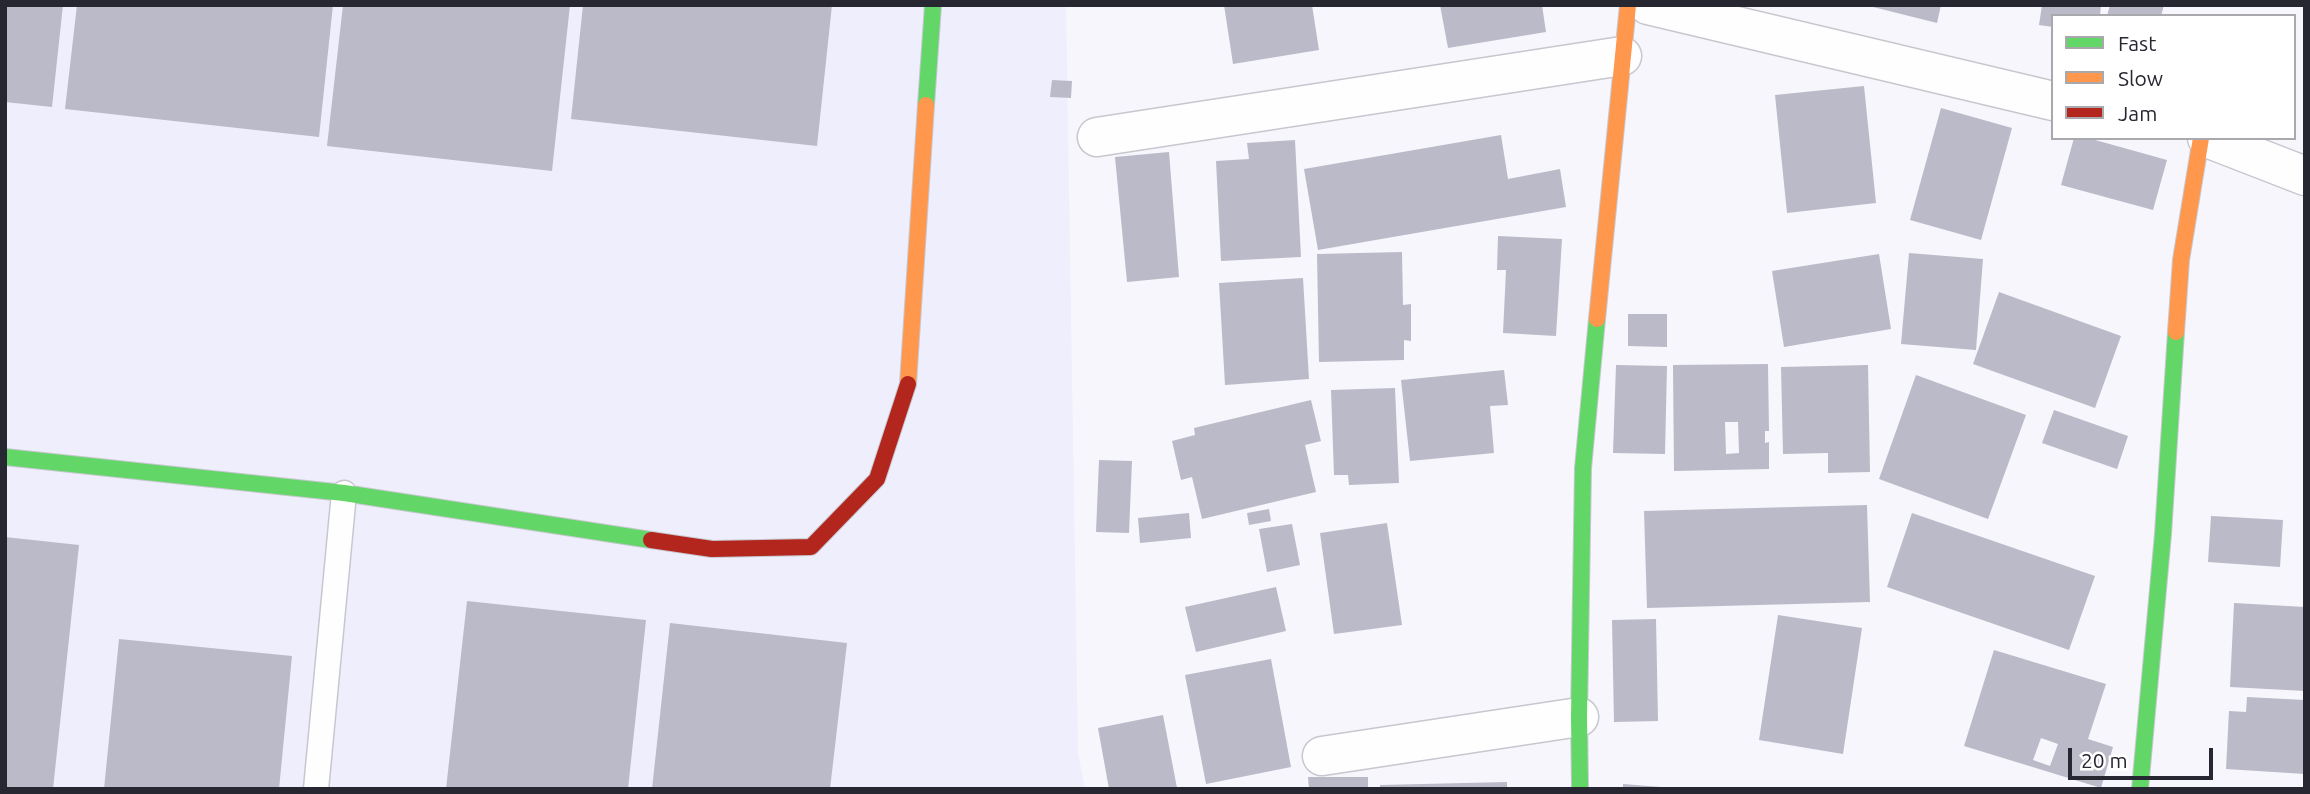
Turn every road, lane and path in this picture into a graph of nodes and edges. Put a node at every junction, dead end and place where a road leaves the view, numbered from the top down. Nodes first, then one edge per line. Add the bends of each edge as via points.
1 (933, 5) edge
2 (1628, 5) edge
3 (1648, 5) edge
4 (1622, 56) junction
5 (2051, 101) edge
6 (1097, 137) dead end
7 (2201, 140) edge
8 (2212, 140) edge
9 (2305, 176) edge
10 (5, 457) edge
11 (344, 493) junction
12 (1579, 718) junction
13 (1322, 756) dead end
14 (316, 789) edge
15 (1580, 789) edge
16 (2140, 789) edge

1 - 11 street via 908,390 877,479 811,547 712,549
2 - 4 street
3 - 5 street
4 - 6 street
4 - 12 street via 1583,468
7 - 16 street via 2181,260
8 - 9 street
10 - 11 street
11 - 14 lane
12 - 13 street
12 - 15 street

